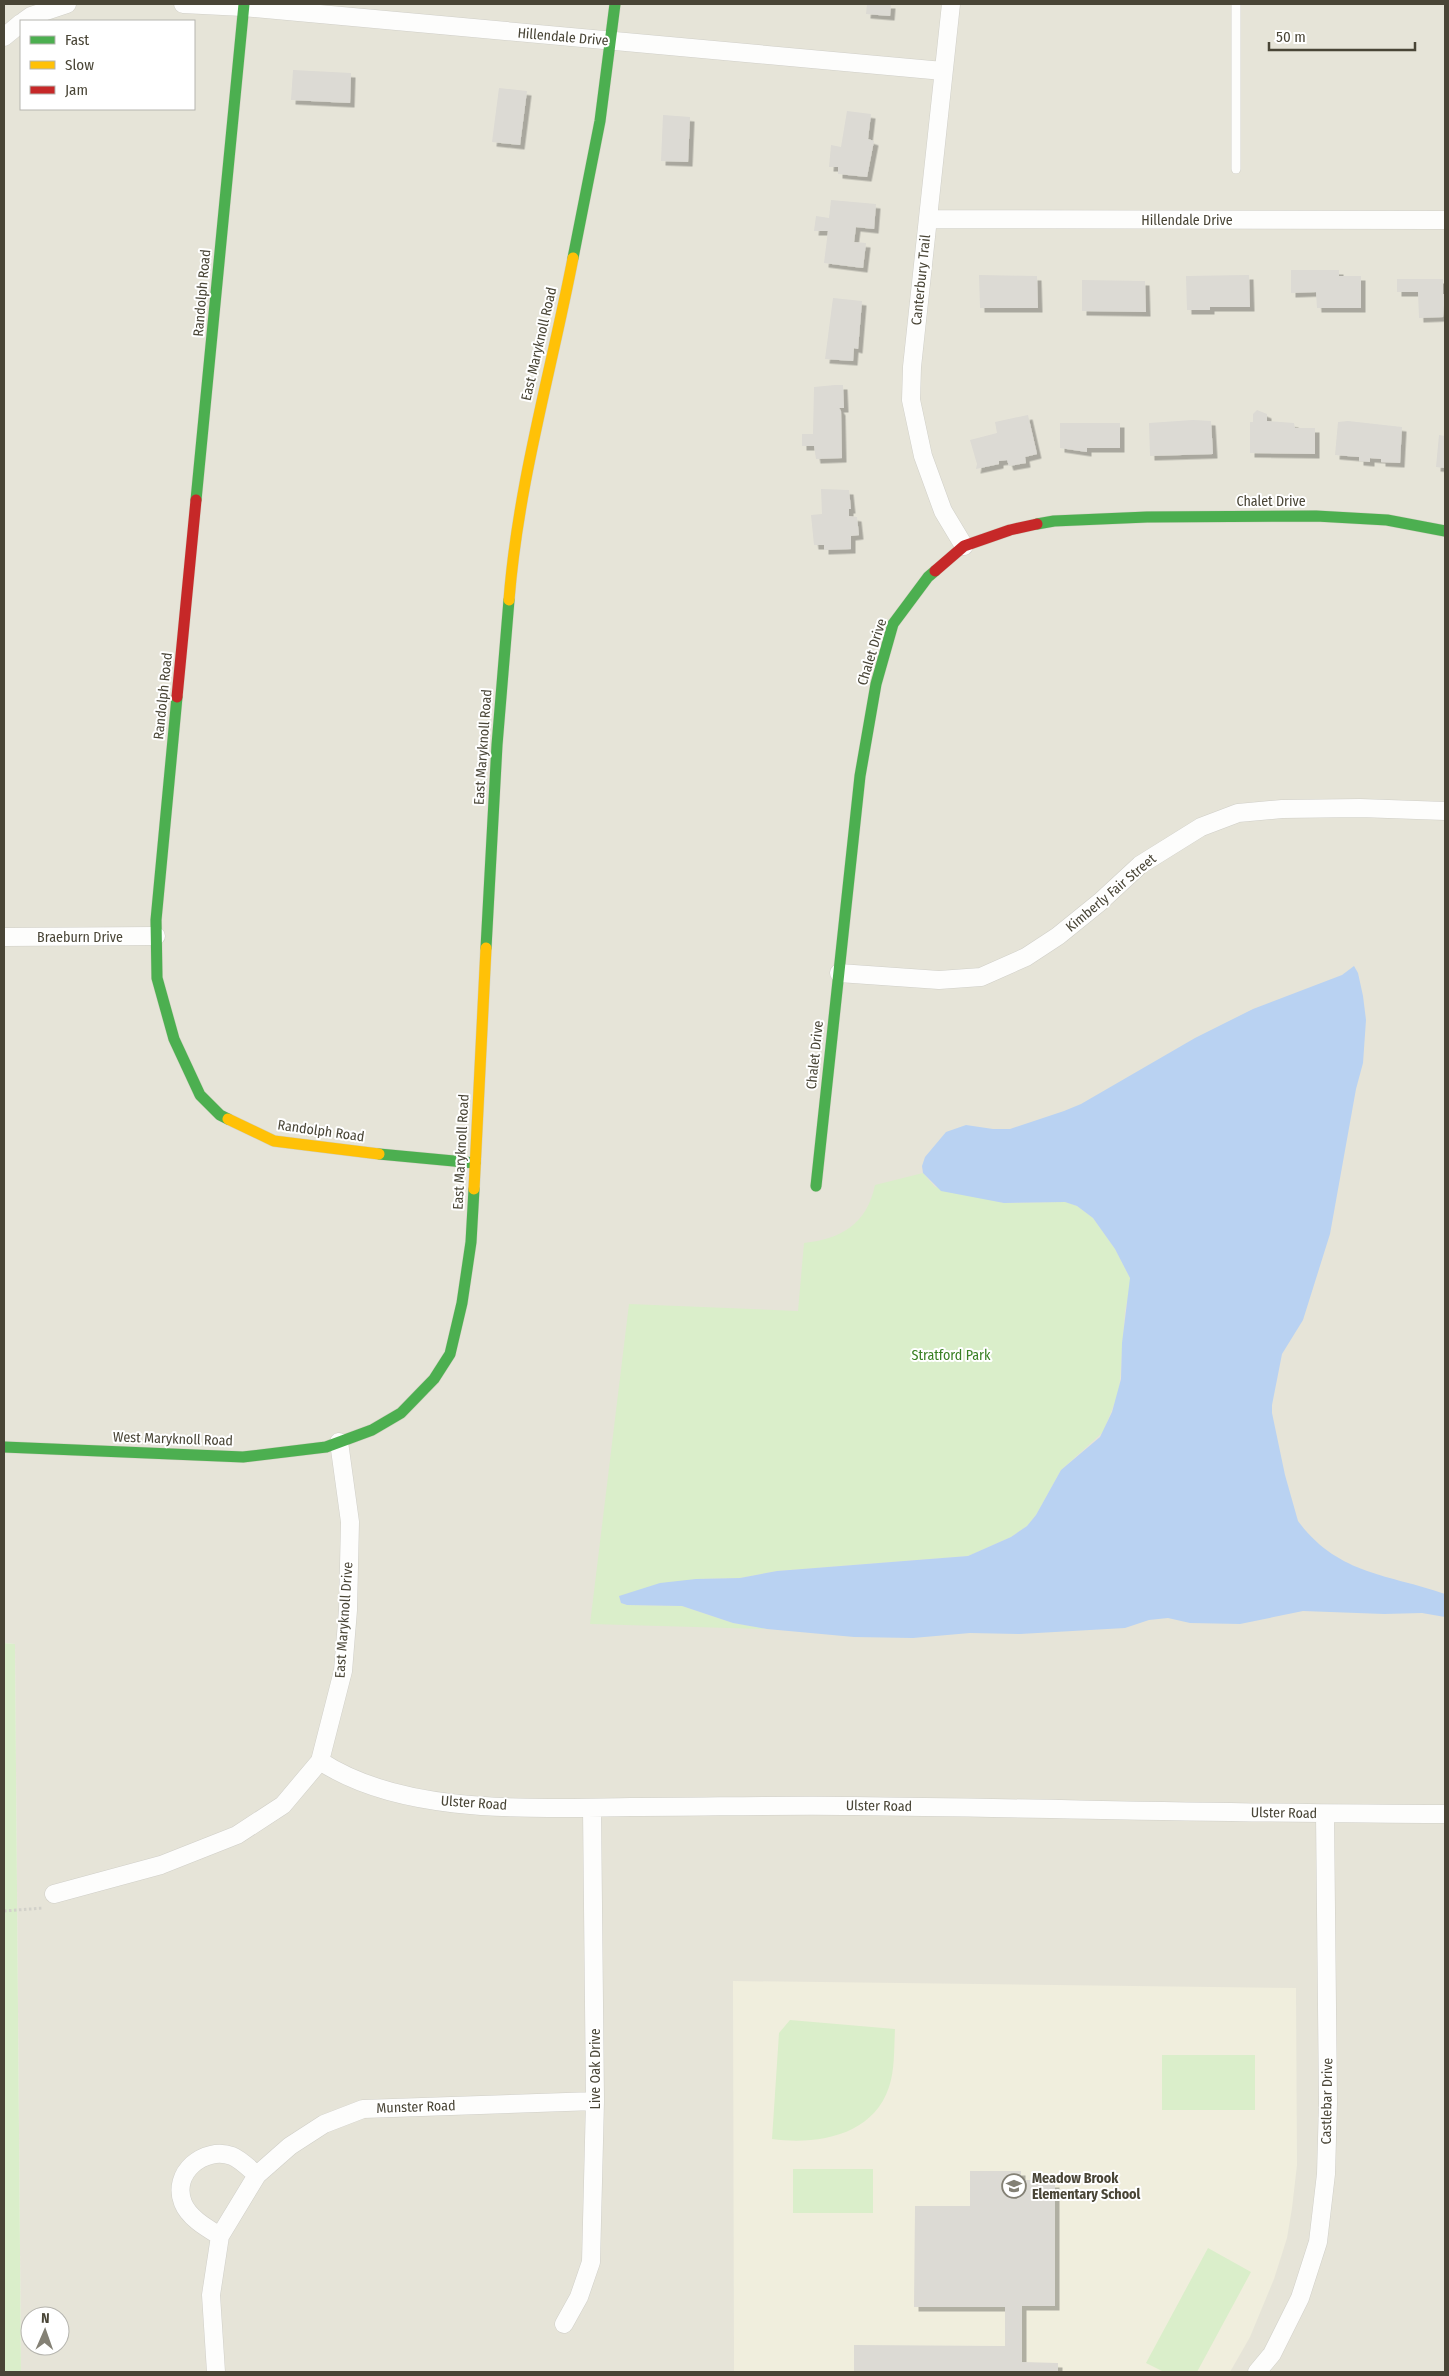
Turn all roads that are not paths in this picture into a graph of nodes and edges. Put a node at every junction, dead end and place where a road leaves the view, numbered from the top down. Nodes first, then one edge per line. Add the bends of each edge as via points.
1 (67, 4) edge
2 (183, 4) edge
3 (614, 4) edge
4 (951, 4) edge
5 (1236, 4) edge
6 (243, 5) edge
7 (26, 20) edge
8 (20, 24) edge
9 (4, 37) edge
10 (610, 42) junction
11 (942, 71) junction
12 (1236, 168) dead end
13 (928, 219) junction
14 (1445, 220) edge
15 (1445, 531) edge
16 (964, 546) junction
17 (1445, 811) edge
18 (156, 936) junction
19 (4, 937) edge
20 (839, 973) junction
21 (475, 1163) junction
22 (816, 1186) dead end
23 (339, 1442) junction
24 (4, 1447) edge
25 (320, 1761) junction
26 (592, 1808) junction
27 (1325, 1814) junction
28 (1445, 1814) edge
29 (54, 1894) road end
30 (595, 2100) junction
31 (257, 2175) junction
32 (220, 2236) junction
33 (564, 2324) dead end
34 (216, 2372) edge
35 (1257, 2372) edge

1 - 7 street
2 - 6 street, Hillendale Drive
3 - 10 street, East Maryknoll Road
4 - 11 street, Canterbury Trail
5 - 12 lane
6 - 10 street, Hillendale Drive
6 - 18 street, Randolph Road
8 - 9 street
10 - 11 street, Hillendale Drive
10 - 21 street, East Maryknoll Road via 600,121 516,528 497,745
11 - 13 street, Canterbury Trail
13 - 14 street, Hillendale Drive
13 - 16 street, Canterbury Trail via 911,400 923,456 943,511
15 - 16 street, Chalet Drive via 1387,520 1316,516 1147,517 1054,521 1010,530
16 - 20 street, Chalet Drive via 928,577 893,624 888,641 876,684 860,776
17 - 20 street, Kimberly Fair Street via 1341,809 1238,813 1200,827 1140,865 1058,936 1026,957 981,977 939,980
18 - 19 street, Braeburn Drive
18 - 21 street, Randolph Road via 157,978 174,1039 200,1095 220,1115 274,1141
20 - 22 street, Chalet Drive
21 - 23 street, East Maryknoll Road via 471,1242 450,1354 434,1378 401,1413 372,1430
23 - 24 street, West Maryknoll Road via 326,1447 243,1456
23 - 25 street, East Maryknoll Drive via 350,1522 348,1610 343,1672
25 - 26 street, Ulster Road via 341,1775 396,1794 436,1801
25 - 29 street, East Maryknoll Drive via 283,1805 237,1835 161,1865
26 - 27 street, Ulster Road via 850,1806
26 - 30 street, Live Oak Drive
27 - 28 street, Ulster Road
27 - 35 street, Castlebar Drive via 1328,2103 1326,2174 1318,2242 1300,2298 1272,2354
30 - 31 street, Munster Road via 363,2109 324,2124 290,2146
30 - 33 street, Live Oak Drive via 591,2262 579,2297
31 - 32 street, Munster Road
31 - 32 street via 232,2156 217,2155 190,2166 180,2181 183,2204 200,2224
32 - 34 street, Munster Road via 211,2295

